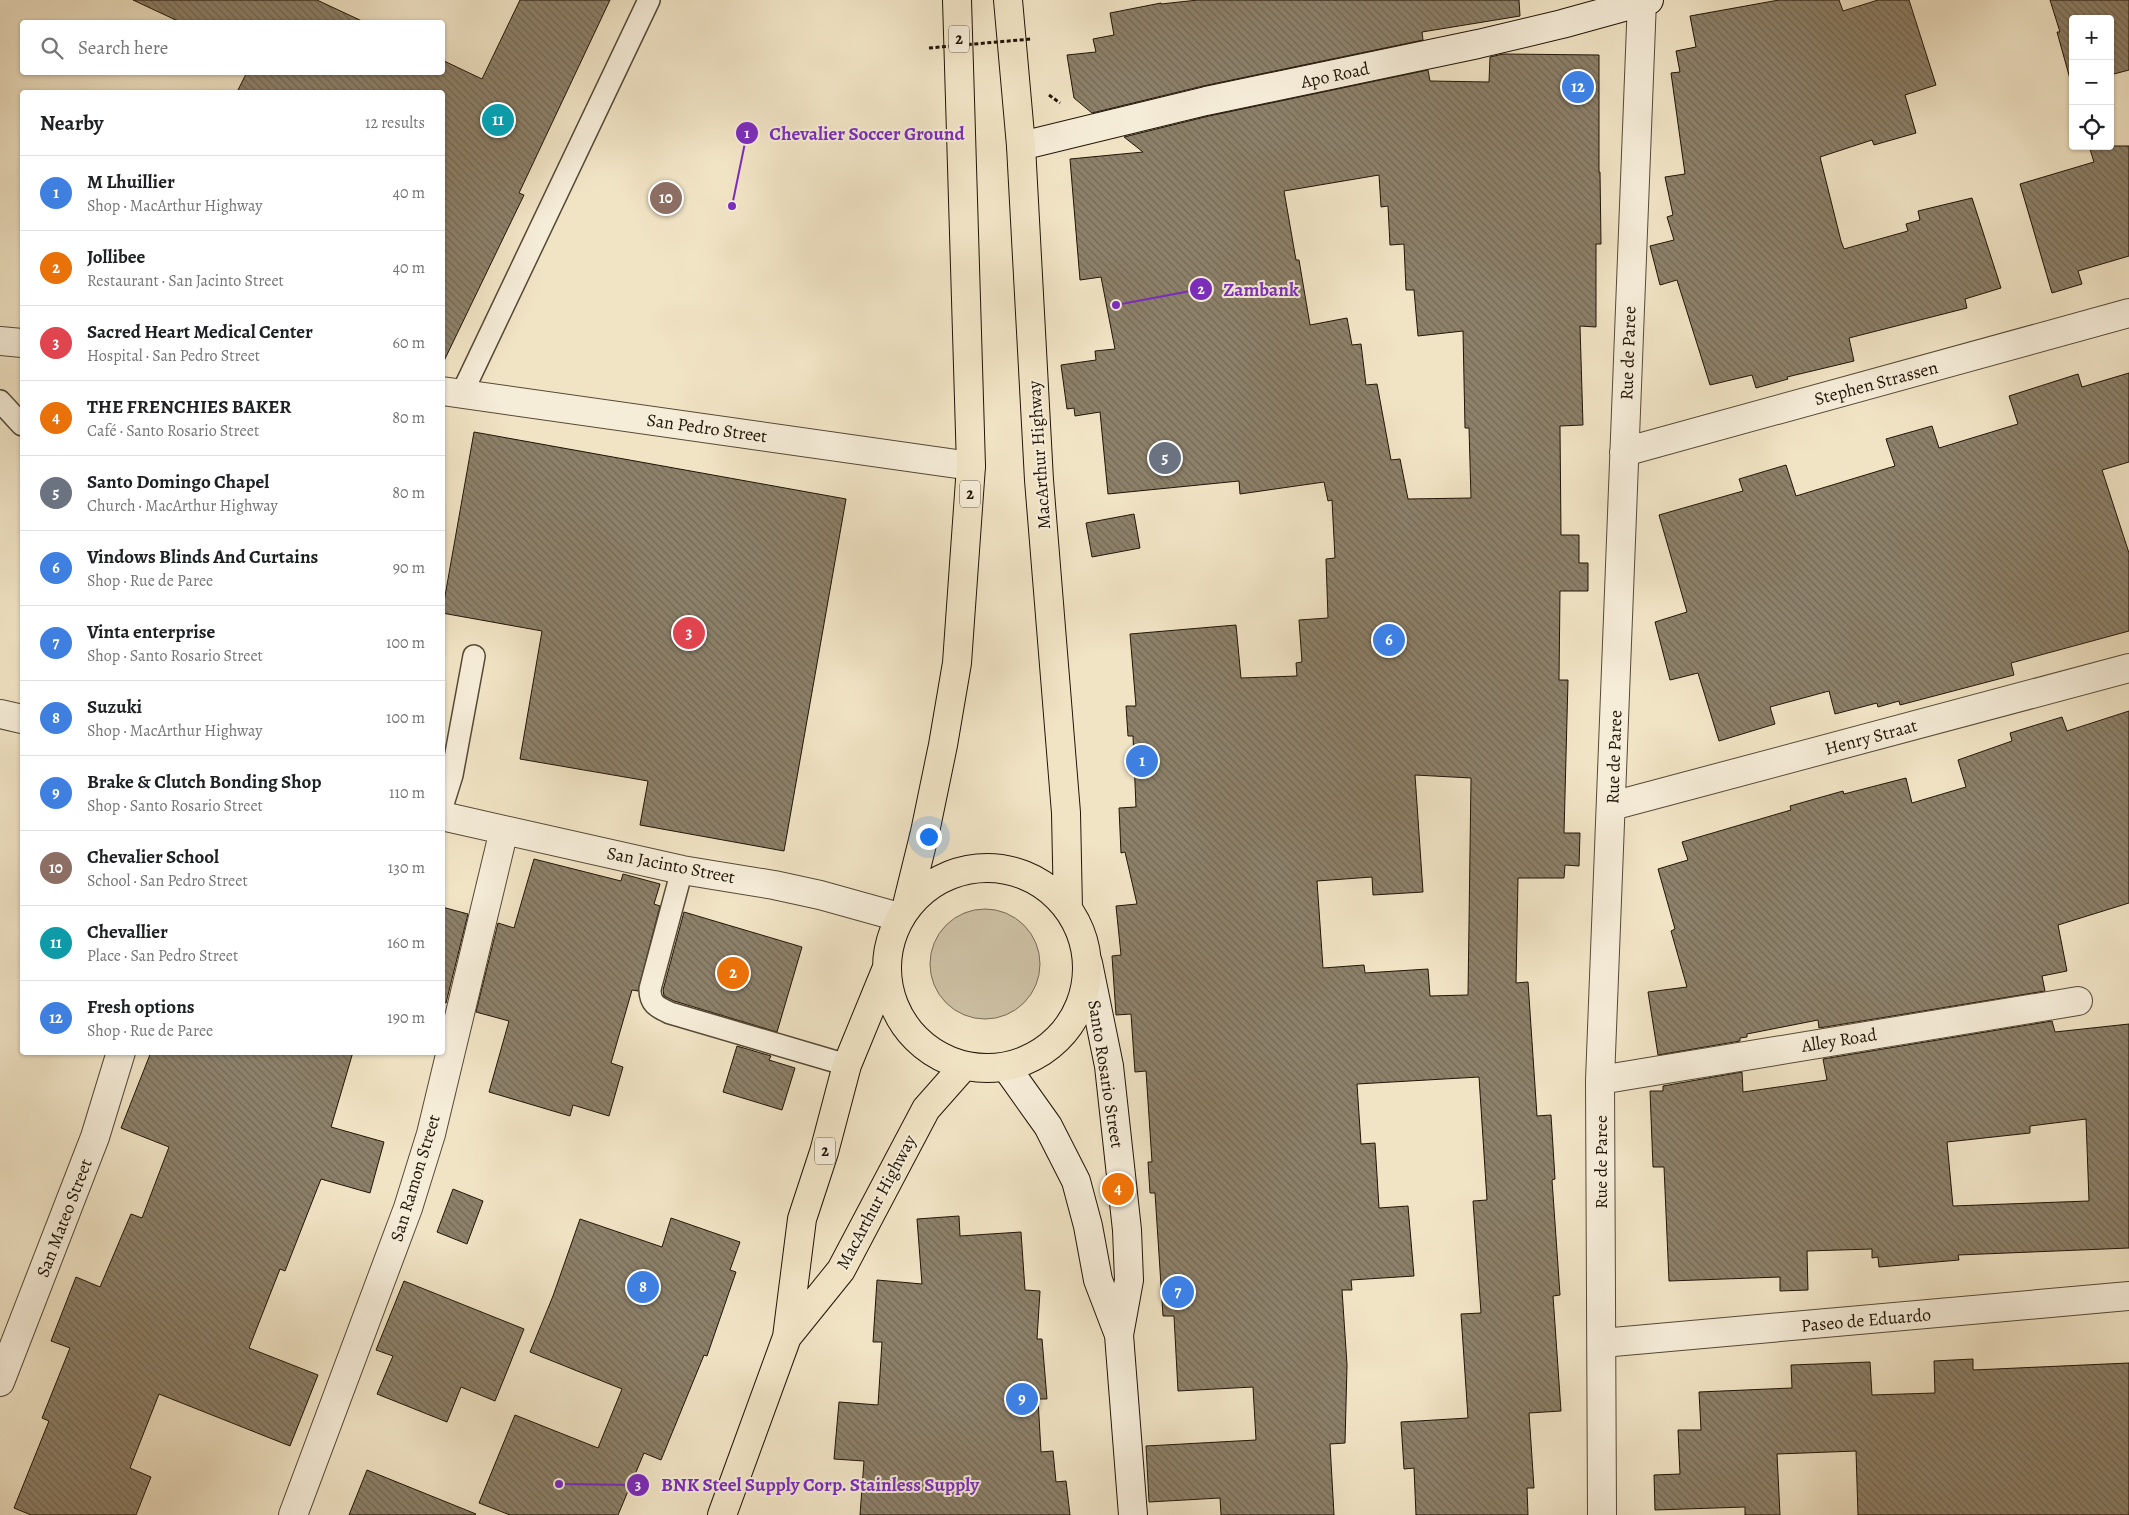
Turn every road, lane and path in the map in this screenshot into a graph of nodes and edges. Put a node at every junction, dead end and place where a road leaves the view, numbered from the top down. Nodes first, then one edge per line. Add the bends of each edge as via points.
1 (649, 0) edge
2 (957, 0) edge
3 (1008, 0) edge
4 (1644, 1) edge
5 (1031, 38) dead end
6 (929, 48) dead end
7 (1021, 146) junction
8 (2129, 313) edge
9 (0, 341) edge
10 (20, 343) edge
11 (452, 392) edge
12 (0, 401) edge
13 (20, 423) edge
14 (1624, 452) junction
15 (971, 466) junction
16 (474, 656) dead end
17 (2129, 668) edge
18 (0, 714) edge
19 (20, 719) edge
20 (445, 797) edge
21 (1612, 806) junction
22 (445, 817) edge
23 (504, 830) junction
24 (682, 870) junction
25 (1068, 910) junction
26 (903, 911) junction
27 (1088, 963) junction
28 (886, 970) junction
29 (2078, 1000) dead end
30 (120, 1055) edge
31 (846, 1065) junction
32 (964, 1066) junction
33 (1006, 1067) junction
34 (1600, 1080) junction
35 (2129, 1296) edge
36 (1119, 1335) junction
37 (787, 1337) junction
38 (1602, 1343) junction
39 (0, 1382) edge
40 (292, 1515) edge
41 (722, 1515) edge
42 (1133, 1515) edge
43 (1602, 1515) edge

1 - 11 lane
2 - 15 highway, 2
3 - 7 highway, MacArthur Highway / 2
4 - 7 street, Apo Road via 1478,44 1206,101
4 - 14 street, Rue de Paree
5 - 6 path, bridge
7 - 25 highway, MacArthur Highway / 2 via 1039,480 1066,813
8 - 14 street, Stephen Strassen
9 - 10 street
11 - 15 street, San Pedro Street
12 - 13 lane
14 - 21 street, Rue de Paree
15 - 26 highway, 2 via 957,663 925,832
16 - 20 lane
17 - 21 street, Henry Straat
18 - 19 street
21 - 34 street, Rue de Paree
22 - 23 street, San Jacinto Street
23 - 24 street, San Jacinto Street
23 - 40 street, San Ramon Street via 431,1134 404,1218
24 - 26 street, San Jacinto Street
24 - 31 lane via 650,988 652,1003 670,1013
25 - 26 highway, 2 via 1045,886 1022,874 996,868 950,874 922,890
25 - 27 highway, 2 via 1082,935
26 - 28 highway, 2 via 889,942
27 - 33 highway, 2 via 1081,1005 1065,1032 1048,1049
27 - 36 street, Santo Rosario Street via 1108,1066 1127,1230 1129,1280
28 - 31 highway, MacArthur Highway / 2
28 - 32 highway, 2 via 893,1006 908,1031 930,1051
29 - 34 street, Alley Road
30 - 39 street, San Mateo Street via 95,1137
31 - 37 highway, MacArthur Highway / 2 via 824,1152 802,1219
32 - 33 highway, 2 via 984,1069
32 - 37 highway, MacArthur Highway / 2 via 926,1109 841,1270
33 - 36 street, Santo Rosario Street via 1048,1126 1076,1181 1098,1280
34 - 38 street, Rue de Paree
35 - 38 street, Paseo de Eduardo
36 - 42 street, Santo Rosario Street
37 - 41 highway, MacArthur Highway / 2
38 - 43 street, Rue de Paree

